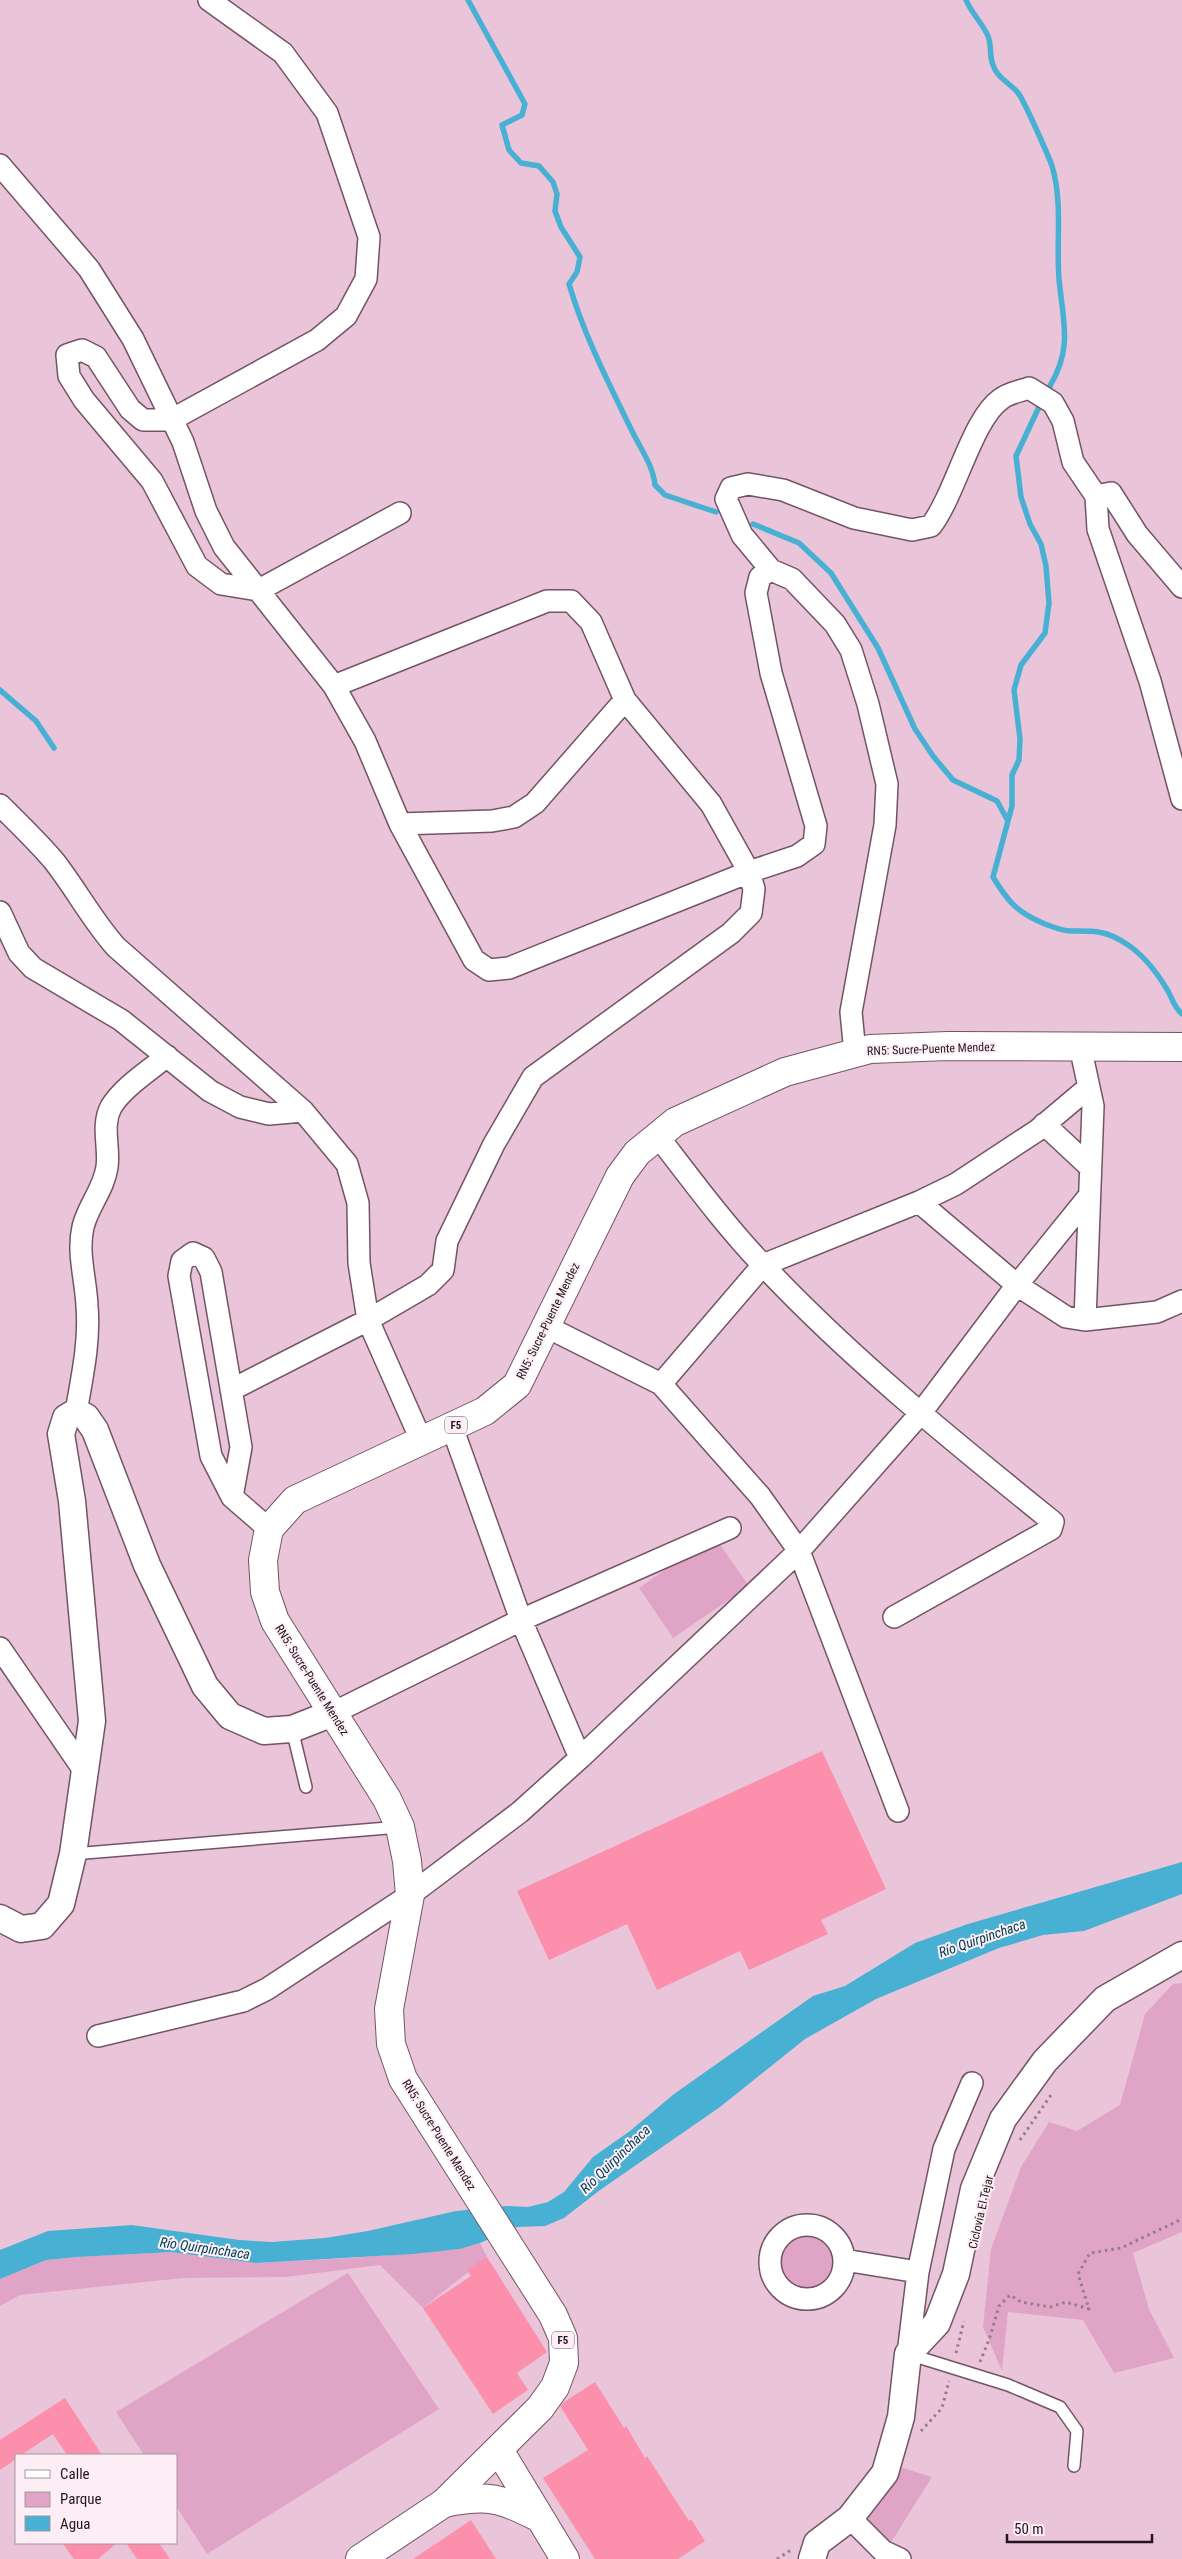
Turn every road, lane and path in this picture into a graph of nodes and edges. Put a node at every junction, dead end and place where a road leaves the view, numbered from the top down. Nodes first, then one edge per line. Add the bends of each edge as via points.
1 (209, 0) edge
2 (0, 165) edge
3 (171, 420) junction
4 (1096, 496) junction
5 (400, 513) dead end
6 (771, 570) junction
7 (1182, 587) edge
8 (259, 590) junction
9 (334, 686) junction
10 (625, 700) junction
11 (1182, 798) edge
12 (0, 805) edge
13 (400, 824) junction
14 (749, 872) junction
15 (0, 912) edge
16 (1080, 1046) junction
17 (1182, 1047) edge
18 (855, 1053) junction
19 (167, 1056) junction
20 (1089, 1087) junction
21 (303, 1111) junction
22 (1044, 1124) junction
23 (657, 1135) junction
24 (1090, 1166) junction
25 (1088, 1196) junction
26 (919, 1202) junction
27 (763, 1265) junction
28 (1017, 1285) junction
29 (1182, 1301) edge
30 (368, 1320) junction
31 (1085, 1320) junction
32 (547, 1327) junction
33 (661, 1384) junction
34 (231, 1390) junction
35 (76, 1412) junction
36 (920, 1414) junction
37 (452, 1427) junction
38 (422, 1442) junction
39 (232, 1497) junction
40 (730, 1528) dead end
41 (269, 1529) junction
42 (799, 1551) junction
43 (894, 1617) dead end
44 (521, 1620) junction
45 (0, 1648) edge
46 (333, 1713) junction
47 (292, 1729) junction
48 (580, 1758) junction
49 (84, 1769) junction
50 (306, 1788) dead end
51 (898, 1812) dead end
52 (400, 1827) junction
53 (72, 1854) junction
54 (410, 1895) junction
55 (0, 1918) edge
56 (1182, 1955) edge
57 (98, 2036) dead end
58 (972, 2084) dead end
59 (1055, 2089) dead end
60 (1016, 2146) dead end
61 (1182, 2219) edge
62 (844, 2260) dead end
63 (918, 2272) junction
64 (966, 2312) dead end
65 (908, 2354) junction
66 (953, 2368) junction
67 (974, 2375) junction
68 (919, 2434) dead end
69 (499, 2450) junction
70 (1074, 2466) dead end
71 (444, 2503) junction
72 (540, 2518) junction
73 (850, 2518) junction
74 (804, 2553) edge
75 (360, 2559) edge
76 (565, 2559) edge
77 (777, 2559) edge
78 (900, 2559) edge

1 - 3 street via 283,53 327,113 369,238 366,278 346,316 317,340
2 - 3 street via 90,269 133,339
3 - 8 street via 183,442 206,511 224,547
3 - 8 street via 143,420 130,409 96,357 82,350 67,355 69,376 84,400 152,482 198,566 221,584
4 - 6 street via 1073,462 1063,421 1053,403 1029,388 1001,398 983,418 943,510 931,526 912,530 854,518 783,490 748,484 731,488 726,500 742,535
4 - 7 street via 1111,493 1136,534
4 - 11 street via 1098,529 1150,681
5 - 8 street
6 - 14 street via 760,577 756,592 770,673 816,826 814,844 797,856
6 - 18 street via 792,579 834,624 851,650 887,784 885,825 851,1012
8 - 9 street
9 - 10 street via 547,601 571,601 591,622
9 - 13 street via 365,741
10 - 13 street via 535,803 514,817 492,821
10 - 14 street via 711,804
12 - 21 street via 53,860 100,929 116,946
13 - 14 street via 474,960 489,970 509,968
14 - 30 street via 754,889 751,913 731,933 533,1078 494,1144 447,1241 443,1270 428,1286
15 - 19 street via 19,953 33,968 121,1020
16 - 17 main road, RN5: Sucre-Puente Mendez / F5
16 - 18 main road, RN5: Sucre-Puente Mendez / F5 via 948,1046 870,1049
16 - 20 street
18 - 23 main road, RN5: Sucre-Puente Mendez / F5 via 785,1072 675,1122
19 - 21 street via 210,1092 240,1107 269,1114
19 - 35 street via 110,1108 105,1178 83,1227 88,1335
20 - 22 street
20 - 24 street via 1093,1106
21 - 30 street via 347,1164 358,1203 359,1263
22 - 24 street
22 - 26 street via 956,1184
23 - 27 street
23 - 32 main road, RN5: Sucre-Puente Mendez / F5 via 637,1153 620,1176
24 - 25 street
25 - 28 street
25 - 31 street
26 - 27 street
26 - 28 street
27 - 33 street
27 - 36 street
28 - 31 street via 1066,1318
28 - 36 street
29 - 31 street via 1157,1312
30 - 34 street
30 - 38 street
32 - 33 street
32 - 37 main road, RN5: Sucre-Puente Mendez / F5 via 517,1385 485,1411
33 - 42 street via 760,1496
34 - 39 street via 241,1447
34 - 39 street via 211,1272 204,1258 193,1253 182,1261 179,1276 211,1456
35 - 47 street via 86,1417 95,1430 147,1565 205,1686 230,1716 264,1731
35 - 49 street via 66,1418 60,1434 72,1501 92,1721
36 - 42 street
36 - 43 street via 1053,1522 1051,1529
37 - 38 main road, RN5: Sucre-Puente Mendez / F5
37 - 44 street
38 - 41 main road, RN5: Sucre-Puente Mendez / F5 via 295,1500
39 - 41 street
40 - 44 street
41 - 46 main road, RN5: Sucre-Puente Mendez / F5 via 263,1560 264,1584 274,1621
42 - 48 street
42 - 51 street
44 - 46 street
44 - 48 street
45 - 49 street
46 - 47 street
46 - 52 main road, RN5: Sucre-Puente Mendez / F5 via 387,1799
47 - 50 lane
48 - 54 street via 520,1812
49 - 53 street
52 - 53 lane
52 - 54 main road, RN5: Sucre-Puente Mendez / F5
53 - 55 street via 62,1904 42,1926 21,1929
54 - 57 street via 243,2001
54 - 69 main road, RN5: Sucre-Puente Mendez / F5 via 389,2009 391,2044 404,2080 553,2314 563,2338 564,2363 555,2387 540,2408
56 - 65 street via 1105,1999 1045,2061 1003,2119 974,2189 956,2274 936,2323
58 - 63 street via 944,2149
59 - 60 path
61 - 67 path via 1121,2248 1090,2253 1078,2274 1089,2309 1066,2302 1050,2307 1021,2302 1010,2295 999,2306
62 - 63 street
63 - 65 street
64 - 66 path
65 - 66 lane
65 - 73 street via 901,2417 884,2473
66 - 67 lane
66 - 68 path via 942,2408
67 - 70 lane via 1008,2385 1060,2408 1077,2431
69 - 71 main road, RN5: Sucre-Puente Mendez / F5
69 - 72 main road
71 - 72 main road via 492,2498
71 - 75 main road, RN5: Sucre-Puente Mendez / F5
72 - 76 main road
73 - 74 street
73 - 78 street via 883,2551
74 - 77 path

